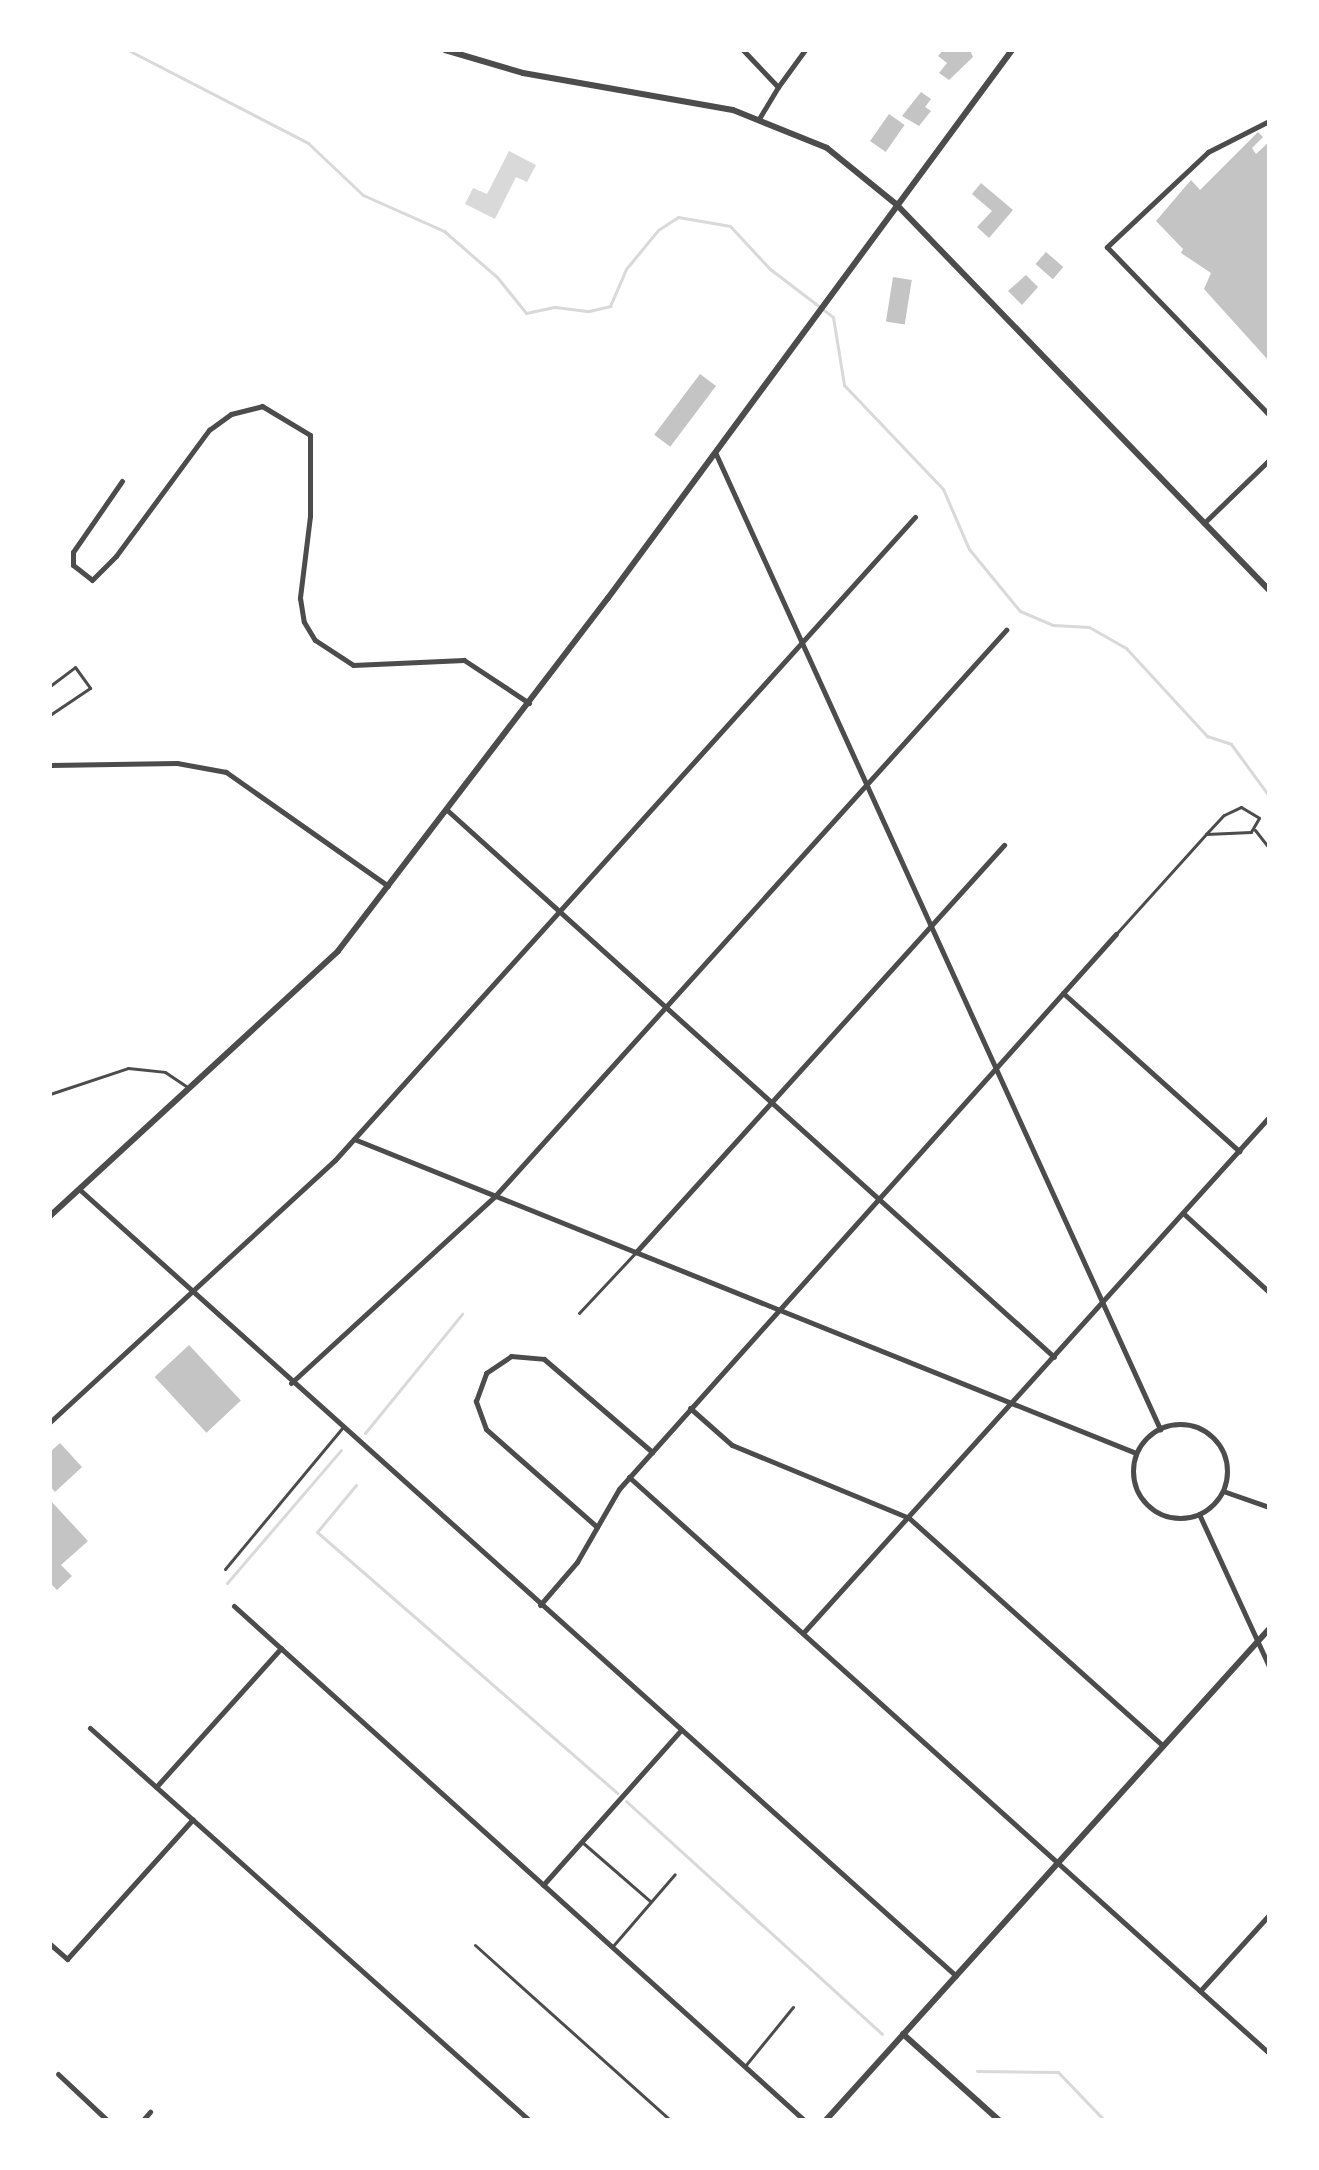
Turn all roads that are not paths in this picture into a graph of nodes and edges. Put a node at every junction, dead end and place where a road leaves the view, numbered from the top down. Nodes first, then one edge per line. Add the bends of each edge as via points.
1 (445, 50) edge
2 (743, 50) edge
3 (805, 50) edge
4 (1012, 50) edge
5 (778, 87) junction
6 (760, 117) junction
7 (1269, 121) edge
8 (896, 204) junction
9 (1269, 415) edge
10 (715, 452) junction
11 (1269, 460) edge
12 (122, 481) dead end
13 (915, 517) dead end
14 (1204, 523) junction
15 (1269, 590) edge
16 (1006, 630) dead end
17 (802, 641) junction
18 (50, 686) edge
19 (529, 703) junction
20 (50, 715) edge
21 (50, 765) edge
22 (867, 783) junction
23 (447, 810) junction
24 (1255, 830) junction
25 (1206, 834) junction
26 (1004, 845) dead end
27 (1269, 848) edge
28 (389, 886) junction
29 (559, 911) junction
30 (931, 925) junction
31 (1116, 934) joint
32 (1063, 993) junction
33 (665, 1006) junction
34 (996, 1067) junction
35 (187, 1087) junction
36 (50, 1094) edge
37 (772, 1102) junction
38 (1269, 1117) edge
39 (354, 1139) junction
40 (1239, 1151) junction
41 (79, 1189) junction
42 (495, 1196) junction
43 (878, 1198) junction
44 (1183, 1213) junction
45 (50, 1216) edge
46 (636, 1252) junction
47 (191, 1292) junction
48 (1269, 1292) edge
49 (1103, 1301) junction
50 (777, 1309) junction
51 (579, 1313) dead end
52 (1054, 1357) junction
53 (291, 1383) junction
54 (1011, 1404) junction
55 (690, 1408) junction
56 (50, 1422) edge
57 (342, 1428) junction
58 (1160, 1429) junction
59 (652, 1452) junction
60 (1136, 1453) junction
61 (629, 1477) junction
62 (1223, 1491) junction
63 (1269, 1507) edge
64 (1199, 1514) junction
65 (909, 1518) junction
66 (597, 1527) junction
67 (225, 1569) dead end
68 (540, 1605) junction
69 (234, 1606) dead end
70 (1269, 1629) edge
71 (803, 1633) junction
72 (1258, 1641) junction
73 (281, 1648) junction
74 (1269, 1666) edge
75 (90, 1728) dead end
76 (681, 1730) junction
77 (1163, 1746) junction
78 (156, 1787) junction
79 (193, 1819) junction
80 (582, 1842) junction
81 (1058, 1862) junction
82 (675, 1874) dead end
83 (543, 1885) junction
84 (651, 1902) junction
85 (1269, 1915) edge
86 (50, 1944) edge
87 (475, 1945) dead end
88 (612, 1947) junction
89 (956, 1976) junction
90 (1200, 1991) junction
91 (793, 2007) dead end
92 (903, 2034) junction
93 (1269, 2053) edge
94 (745, 2066) junction
95 (58, 2074) dead end
96 (150, 2112) dead end
97 (107, 2120) edge
98 (143, 2120) edge
99 (529, 2120) edge
100 (670, 2120) edge
101 (804, 2120) edge
102 (826, 2120) edge
103 (999, 2120) edge

1 - 6 street via 523,73
2 - 5 street
3 - 5 street
4 - 8 street
5 - 6 street
6 - 8 street via 827,148
7 - 9 street via 1196,162 1107,247
8 - 10 street
8 - 14 street
10 - 17 street
10 - 19 street
11 - 14 street
12 - 19 street via 73,552 73,565 92,580 116,556 209,430 231,414 262,406 298,433 310,435 310,516 300,598 315,640 353,665 464,660
13 - 17 street
14 - 15 street
16 - 22 street
17 - 22 street
17 - 29 street
18 - 20 lane via 75,667 90,688
19 - 23 street
21 - 28 street via 177,763 226,772
22 - 30 street
22 - 33 street
23 - 28 street
23 - 29 street
24 - 25 lane
24 - 25 lane via 1259,818 1241,807 1224,815
24 - 27 lane
25 - 31 lane
26 - 30 street
28 - 35 street via 316,974
29 - 33 street
29 - 39 street
30 - 34 street
30 - 37 street
31 - 32 street
32 - 34 street
32 - 40 street
33 - 37 street
33 - 42 street
34 - 43 street
34 - 49 street
35 - 36 lane via 165,1072 128,1068
35 - 41 street
37 - 43 street
37 - 46 street
38 - 40 street
39 - 42 street
39 - 47 street
40 - 44 street
41 - 45 street
41 - 47 street
42 - 46 street
42 - 53 street
43 - 50 street
43 - 52 street
44 - 48 street
44 - 49 street
46 - 50 street
46 - 51 lane
47 - 53 street
47 - 56 street
49 - 52 street
49 - 58 street
50 - 54 street
50 - 55 street
52 - 54 street
53 - 57 street
54 - 60 street
54 - 65 street
55 - 59 street
55 - 65 street via 732,1445
57 - 67 lane
57 - 68 street
58 - 60 street
58 - 62 street via 1186,1425 1213,1438 1226,1461
59 - 61 street
59 - 66 street via 544,1359 511,1356 486,1373 476,1401 486,1429
60 - 64 street via 1134,1482 1144,1502 1170,1517
61 - 66 street
61 - 71 street
62 - 63 street
62 - 64 street
64 - 72 street
65 - 71 street
65 - 77 street
66 - 68 street via 577,1562
68 - 76 street
69 - 73 street
70 - 72 street
71 - 81 street
72 - 74 street
72 - 77 street
73 - 78 street
73 - 83 street
75 - 78 street
76 - 80 street
76 - 89 street
77 - 81 street
78 - 79 street
79 - 86 street via 67,1959
79 - 99 street
80 - 83 street
80 - 84 lane
81 - 89 street
81 - 90 street
82 - 84 lane
83 - 88 street
84 - 88 lane
85 - 90 street
87 - 100 lane
88 - 94 street
89 - 92 street
90 - 93 street
91 - 94 lane
92 - 102 street
92 - 103 street
94 - 101 street
95 - 97 street
96 - 98 street

